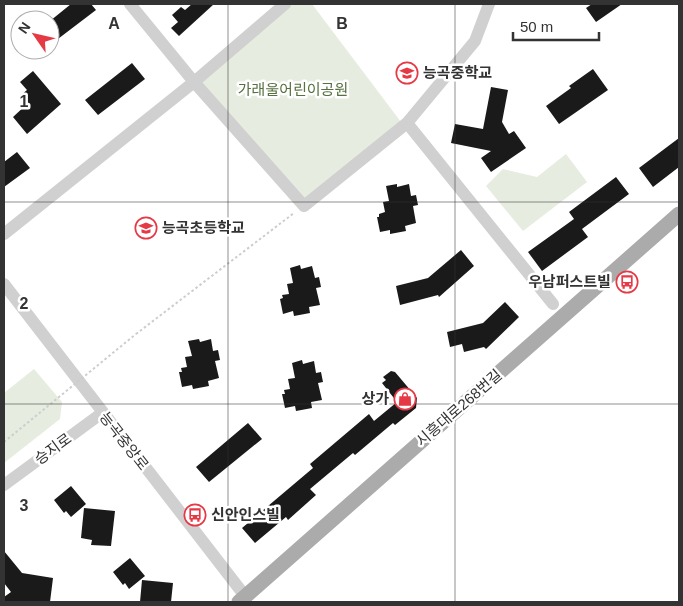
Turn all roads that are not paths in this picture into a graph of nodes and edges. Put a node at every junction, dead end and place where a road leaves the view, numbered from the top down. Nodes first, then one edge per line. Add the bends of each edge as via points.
1 (130, 4) edge
2 (285, 4) edge
3 (489, 4) edge
4 (194, 82) junction
5 (407, 123) junction
6 (679, 214) edge
7 (4, 234) edge
8 (4, 284) edge
9 (552, 304) dead end
10 (102, 413) junction
11 (4, 485) edge
12 (242, 599) edge

1 - 4 street
2 - 4 street
3 - 5 street via 475,41
4 - 5 street via 304,206
4 - 7 street
5 - 9 street
6 - 12 main road, 시흥대로268번길
8 - 10 street, 능곡중앙로
10 - 11 street, 승지로
10 - 12 street, 능곡중앙로

